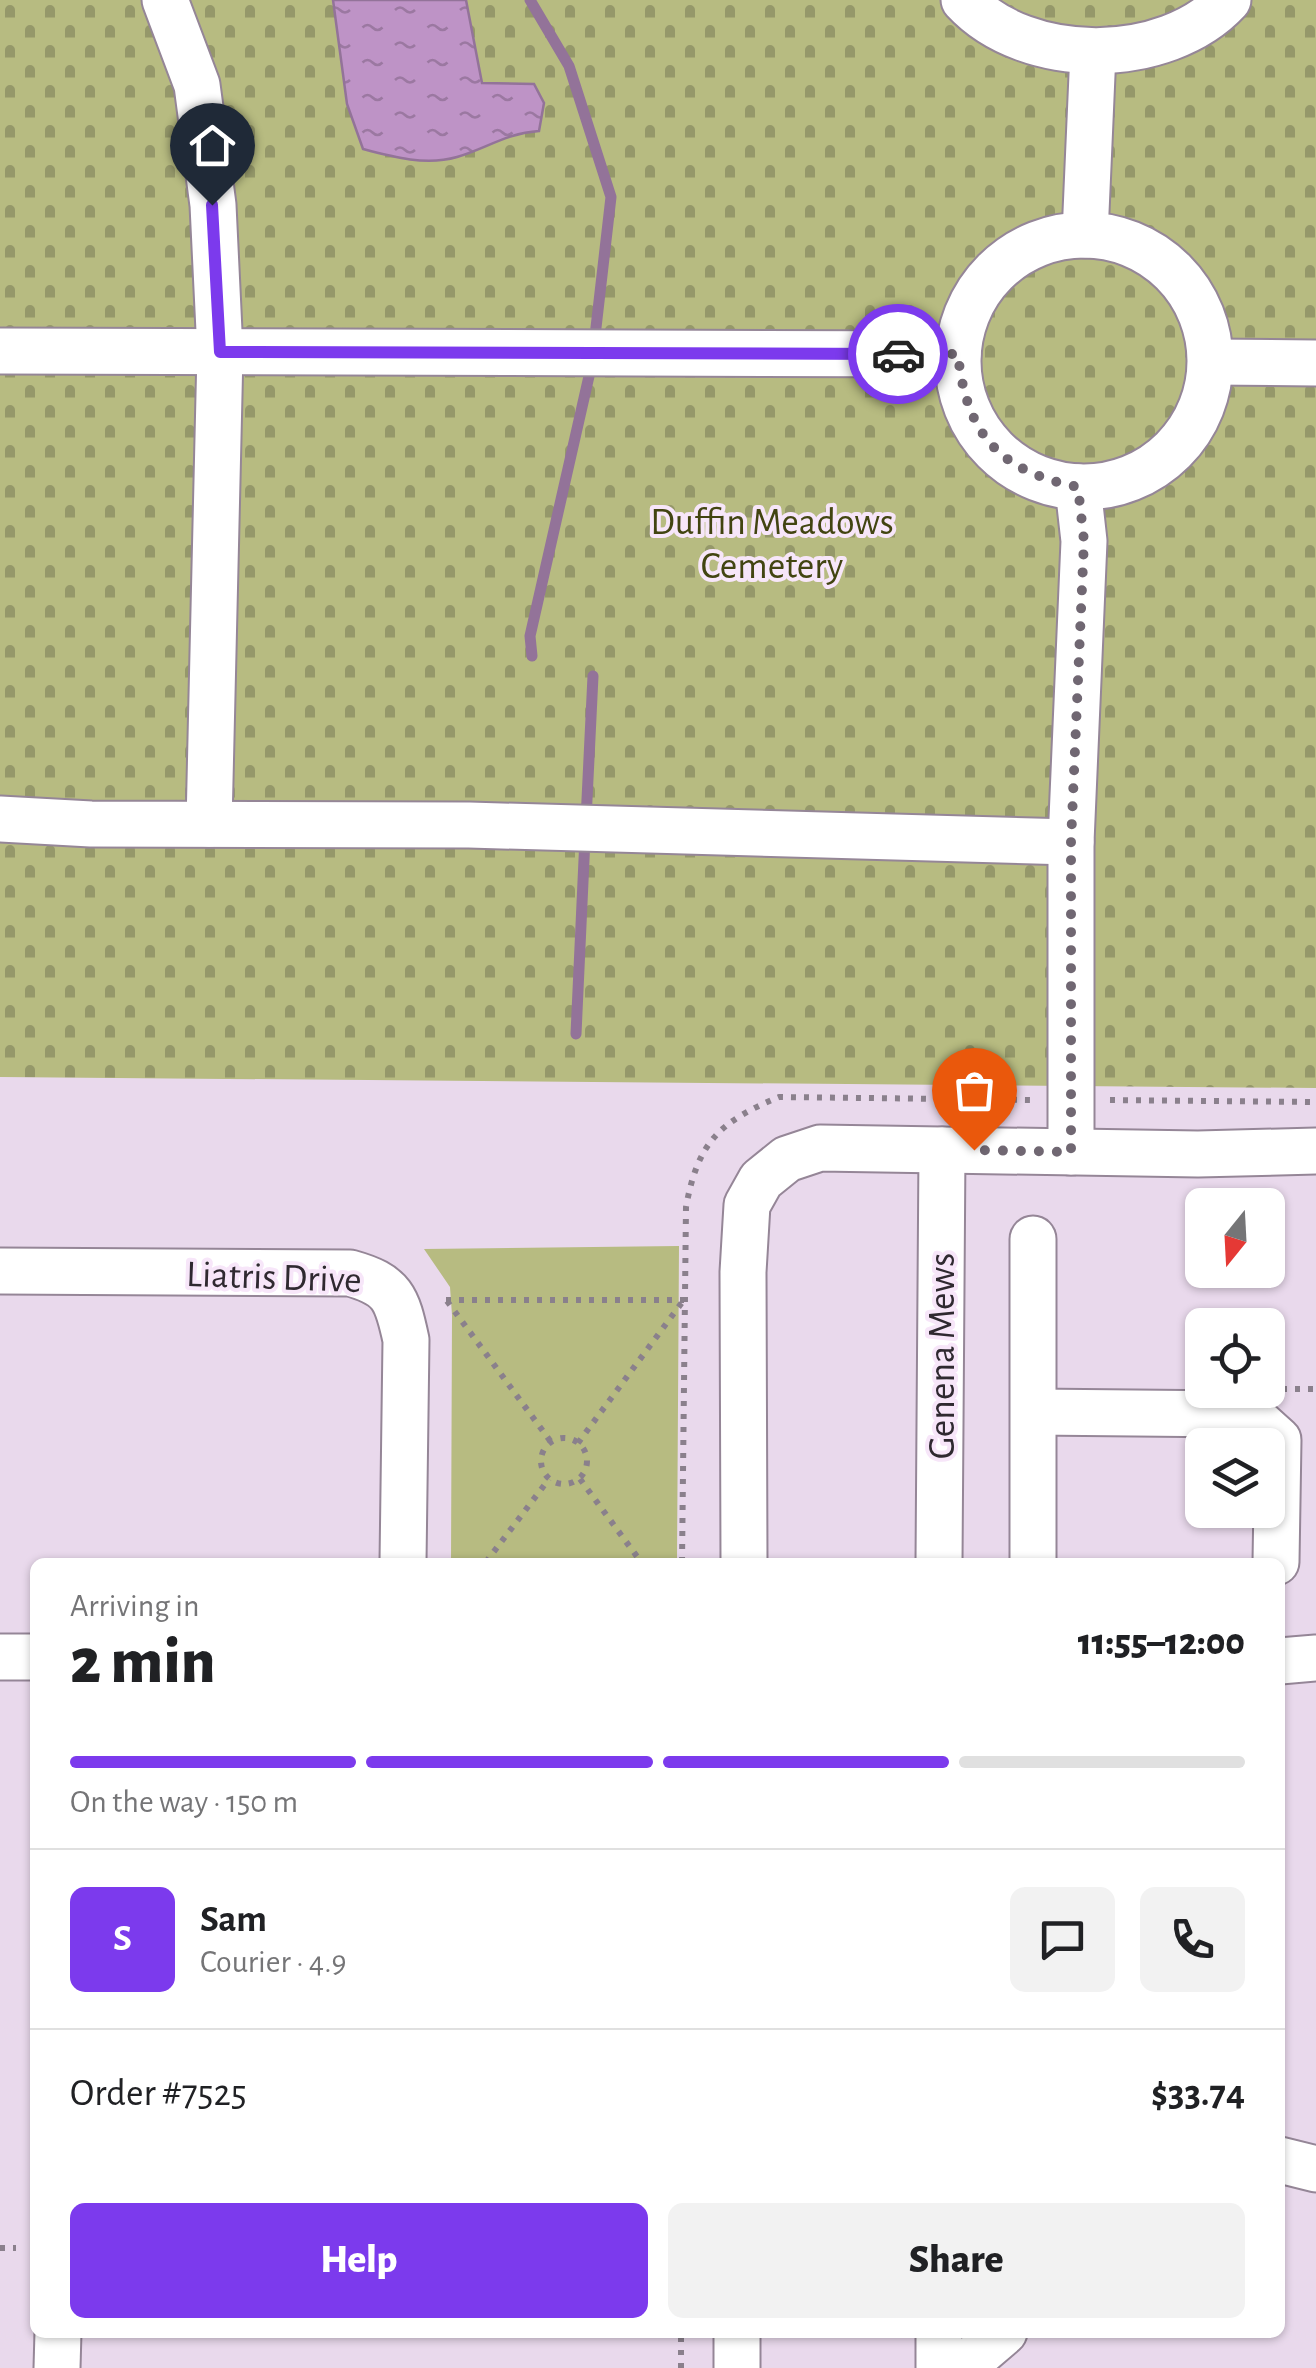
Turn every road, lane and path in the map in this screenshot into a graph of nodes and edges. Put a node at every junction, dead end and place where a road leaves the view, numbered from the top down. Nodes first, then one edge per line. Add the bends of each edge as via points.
1 (165, 0) edge
2 (964, 0) edge
3 (1228, 0) edge
4 (1093, 52) junction
5 (1085, 234) junction
6 (0, 351) edge
7 (220, 352) junction
8 (958, 354) junction
9 (1212, 362) junction
10 (1316, 363) edge
11 (1078, 487) junction
12 (0, 819) edge
13 (209, 824) junction
14 (1071, 842) junction
15 (1071, 1100) junction
16 (1316, 1102) edge
17 (942, 1150) junction
18 (1316, 1151) edge
19 (1071, 1152) junction
20 (1034, 1239) dead end
21 (0, 1271) edge
22 (684, 1300) junction
23 (1285, 1389) edge
24 (1316, 1389) edge
25 (1034, 1412) junction
26 (552, 1442) junction
27 (578, 1443) junction
28 (580, 1478) junction
29 (550, 1479) junction
30 (402, 1558) edge
31 (489, 1558) edge
32 (638, 1558) edge
33 (682, 1558) edge
34 (744, 1558) edge
35 (939, 1558) edge
36 (1033, 1558) edge
37 (1276, 1558) edge
38 (0, 1657) edge
39 (30, 1658) edge
40 (1316, 1658) edge
41 (1285, 1661) edge
42 (1285, 2161) edge
43 (1316, 2169) edge
44 (0, 2248) edge
45 (16, 2248) dead end
46 (58, 2338) edge
47 (681, 2338) edge
48 (737, 2338) edge
49 (939, 2338) edge
50 (997, 2338) edge
51 (58, 2368) edge
52 (681, 2368) edge
53 (737, 2368) edge
54 (939, 2368) edge
55 (962, 2368) edge

1 - 7 street via 197,85
2 - 4 street via 1029,40
3 - 4 street via 1159,42
4 - 5 street
5 - 8 street via 1047,240 1012,256 984,283 965,316
5 - 9 street via 1124,240 1159,259 1187,287 1205,322
6 - 7 street
7 - 8 street
7 - 13 street
8 - 11 street via 962,393 978,430 1004,460 1039,479
9 - 10 street
9 - 11 street via 1204,402 1186,438 1156,466 1118,483
11 - 14 street via 1084,541
12 - 13 street
13 - 14 street
14 - 15 street
15 - 16 path
15 - 19 street
15 - 22 path via 779,1097 743,1112 712,1136 694,1168 686,1206
17 - 19 street
17 - 34 street via 820,1148 787,1159 761,1180 747,1204
17 - 35 street, Genena Mews
18 - 19 street
20 - 25 street
21 - 30 street, Liatris Drive via 350,1272 382,1281 399,1307 406,1340
22 - 26 path via 446,1300
22 - 27 path
22 - 33 path
23 - 24 path
25 - 36 street
25 - 37 street via 1236,1414 1258,1422 1278,1440
26 - 27 path
26 - 29 path via 541,1460
27 - 28 path via 587,1460
28 - 29 path via 568,1484
28 - 32 path
29 - 31 path
38 - 39 street
40 - 41 street
42 - 43 street
44 - 45 path
46 - 51 street
47 - 52 path
48 - 53 street
49 - 54 street
50 - 55 street

